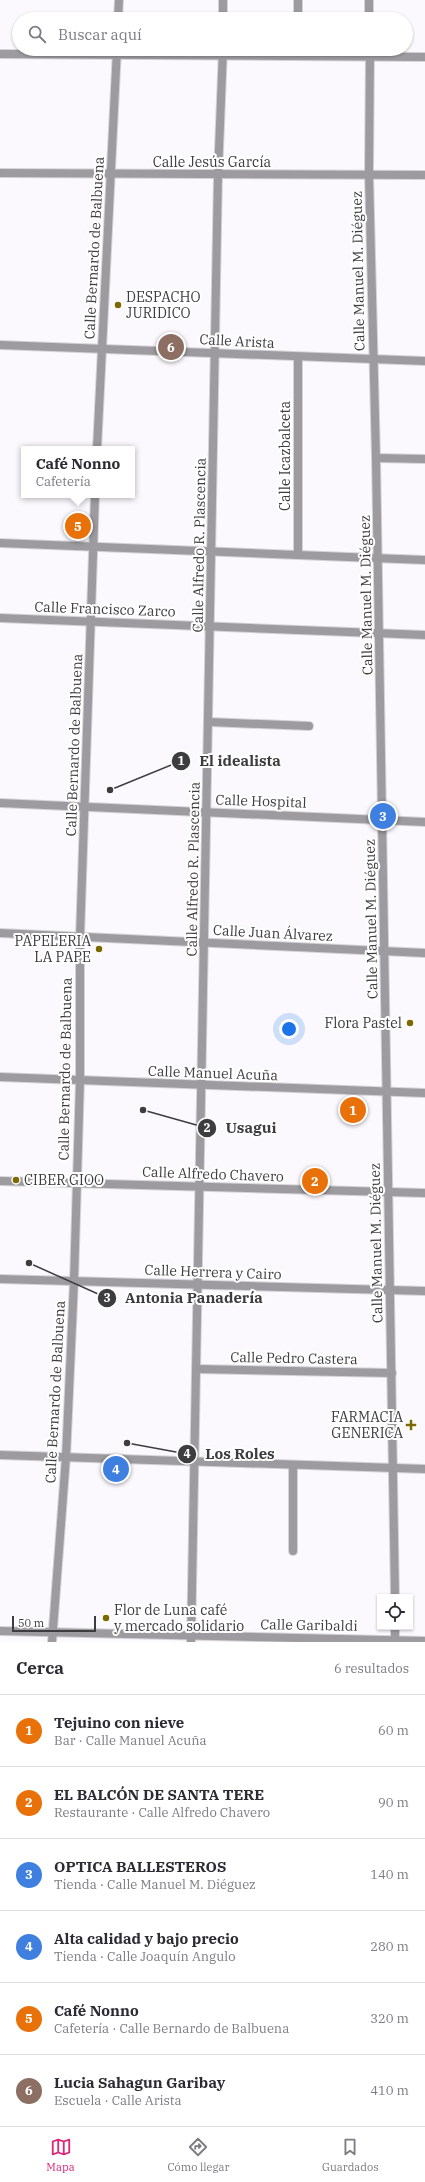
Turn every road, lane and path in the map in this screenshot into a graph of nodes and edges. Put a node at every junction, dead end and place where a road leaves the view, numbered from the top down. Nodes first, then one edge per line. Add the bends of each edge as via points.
1 (119, 0) edge
2 (223, 0) edge
3 (298, 0) edge
4 (369, 0) edge
5 (118, 12) edge
6 (223, 12) edge
7 (298, 12) edge
8 (369, 12) edge
9 (0, 54) edge
10 (12, 54) edge
11 (117, 56) edge
12 (223, 56) edge
13 (370, 56) edge
14 (411, 56) edge
15 (425, 57) edge
16 (0, 173) edge
17 (369, 174) junction
18 (110, 175) junction
19 (218, 175) junction
20 (425, 175) edge
21 (0, 345) edge
22 (102, 347) junction
23 (215, 353) junction
24 (298, 357) junction
25 (373, 360) junction
26 (425, 361) edge
27 (97, 446) edge
28 (376, 458) junction
29 (425, 459) edge
30 (95, 498) edge
31 (0, 543) edge
32 (92, 546) junction
33 (212, 551) junction
34 (298, 555) junction
35 (378, 558) junction
36 (425, 560) edge
37 (0, 618) edge
38 (91, 622) junction
39 (210, 626) junction
40 (379, 633) junction
41 (425, 635) edge
42 (209, 722) junction
43 (309, 726) dead end
44 (0, 803) edge
45 (86, 807) junction
46 (207, 812) junction
47 (382, 820) junction
48 (425, 822) edge
49 (0, 933) edge
50 (80, 937) junction
51 (204, 943) junction
52 (385, 951) junction
53 (425, 953) edge
54 (0, 1077) edge
55 (80, 1080) junction
56 (202, 1086) junction
57 (387, 1092) junction
58 (425, 1093) edge
59 (0, 1180) edge
60 (76, 1183) junction
61 (199, 1186) junction
62 (389, 1192) junction
63 (425, 1193) edge
64 (0, 1279) edge
65 (74, 1281) junction
66 (198, 1284) junction
67 (390, 1290) junction
68 (425, 1291) edge
69 (197, 1369) junction
70 (392, 1373) junction
71 (0, 1455) edge
72 (66, 1457) junction
73 (195, 1461) junction
74 (292, 1465) junction
75 (394, 1468) junction
76 (425, 1469) edge
77 (293, 1552) dead end
78 (395, 1594) edge
79 (395, 1630) edge
80 (0, 1631) edge
81 (52, 1632) junction
82 (190, 1639) edge
83 (395, 1641) edge
84 (425, 1641) edge
85 (52, 1642) edge

1 - 5 street
2 - 6 street
3 - 7 street
4 - 8 street
9 - 10 street
11 - 18 street, Calle Bernardo de Balbuena
12 - 19 street, Calle Alfredo R. Plascencia
13 - 17 street, Calle Manuel M. Diéguez
14 - 15 street
16 - 18 street, Calle Jesús García
17 - 19 street, Calle Jesús García
17 - 20 street, Calle Jesús García
17 - 25 street, Calle Manuel M. Diéguez
18 - 19 street, Calle Jesús García
18 - 22 street, Calle Bernardo de Balbuena
19 - 23 street, Calle Alfredo R. Plascencia
21 - 22 street, Calle Arista
22 - 23 street, Calle Arista
22 - 27 street, Calle Bernardo de Balbuena
23 - 24 street, Calle Arista
23 - 33 street, Calle Alfredo R. Plascencia
24 - 25 street, Calle Arista
24 - 34 street, Calle Icazbalceta
25 - 26 street, Calle Arista
25 - 28 street, Calle Manuel M. Diéguez
28 - 29 street
28 - 35 street, Calle Manuel M. Diéguez
30 - 32 street, Calle Bernardo de Balbuena
31 - 32 street
32 - 33 street
32 - 38 street, Calle Bernardo de Balbuena
33 - 34 street
33 - 39 street, Calle Alfredo R. Plascencia
34 - 35 street
35 - 36 street
35 - 40 street, Calle Manuel M. Diéguez
37 - 38 street, Calle Francisco Zarco
38 - 39 street, Calle Francisco Zarco
38 - 45 street, Calle Bernardo de Balbuena
39 - 40 street, Calle Francisco Zarco
39 - 42 street, Calle Alfredo R. Plascencia
40 - 41 street, Calle Francisco Zarco
40 - 47 street, Calle Manuel M. Diéguez
42 - 43 street
42 - 46 street, Calle Alfredo R. Plascencia
44 - 45 street, Calle Hospital
45 - 46 street, Calle Hospital
45 - 50 street, Calle Bernardo de Balbuena
46 - 47 street, Calle Hospital
46 - 51 street, Calle Alfredo R. Plascencia
47 - 48 street, Calle Hospital
47 - 52 street, Calle Manuel M. Diéguez
49 - 50 street, Calle Juan Álvarez
50 - 51 street, Calle Juan Álvarez
50 - 55 street, Calle Bernardo de Balbuena
51 - 52 street, Calle Juan Álvarez
51 - 56 street, Calle Alfredo R. Plascencia
52 - 53 street, Calle Juan Álvarez
52 - 57 street, Calle Manuel M. Diéguez
54 - 55 street, Calle Manuel Acuña
55 - 56 street, Calle Manuel Acuña
55 - 60 street, Calle Bernardo de Balbuena
56 - 57 street, Calle Manuel Acuña
56 - 61 street, Calle Alfredo R. Plascencia
57 - 58 street, Calle Manuel Acuña
57 - 62 street, Calle Manuel M. Diéguez
59 - 60 street, Calle Alfredo Chavero
60 - 61 street, Calle Alfredo Chavero
60 - 65 street, Calle Bernardo de Balbuena
61 - 62 street, Calle Alfredo Chavero
61 - 66 street, Calle Alfredo R. Plascencia
62 - 63 street, Calle Alfredo Chavero
62 - 67 street, Calle Manuel M. Diéguez
64 - 65 street, Calle Herrera y Cairo
65 - 66 street, Calle Herrera y Cairo
65 - 72 street, Calle Bernardo de Balbuena
66 - 67 street, Calle Herrera y Cairo
66 - 69 street, Calle Alfredo R. Plascencia
67 - 68 street, Calle Herrera y Cairo
67 - 70 street, Calle Manuel M. Diéguez
69 - 70 street, Calle Pedro Castera
69 - 73 street, Calle Alfredo R. Plascencia
70 - 75 street, Calle Manuel M. Diéguez
71 - 72 street
72 - 73 street
72 - 81 street, Calle Bernardo de Balbuena
73 - 74 street
73 - 82 street, Calle Alfredo R. Plascencia
74 - 75 street
74 - 77 street
75 - 76 street
75 - 78 street, Calle Manuel M. Diéguez
79 - 83 street
80 - 81 street, Calle Garibaldi
81 - 82 street, Calle Garibaldi
81 - 85 street, Calle Bernardo de Balbuena
82 - 83 street, Calle Garibaldi
83 - 84 street, Calle Garibaldi

